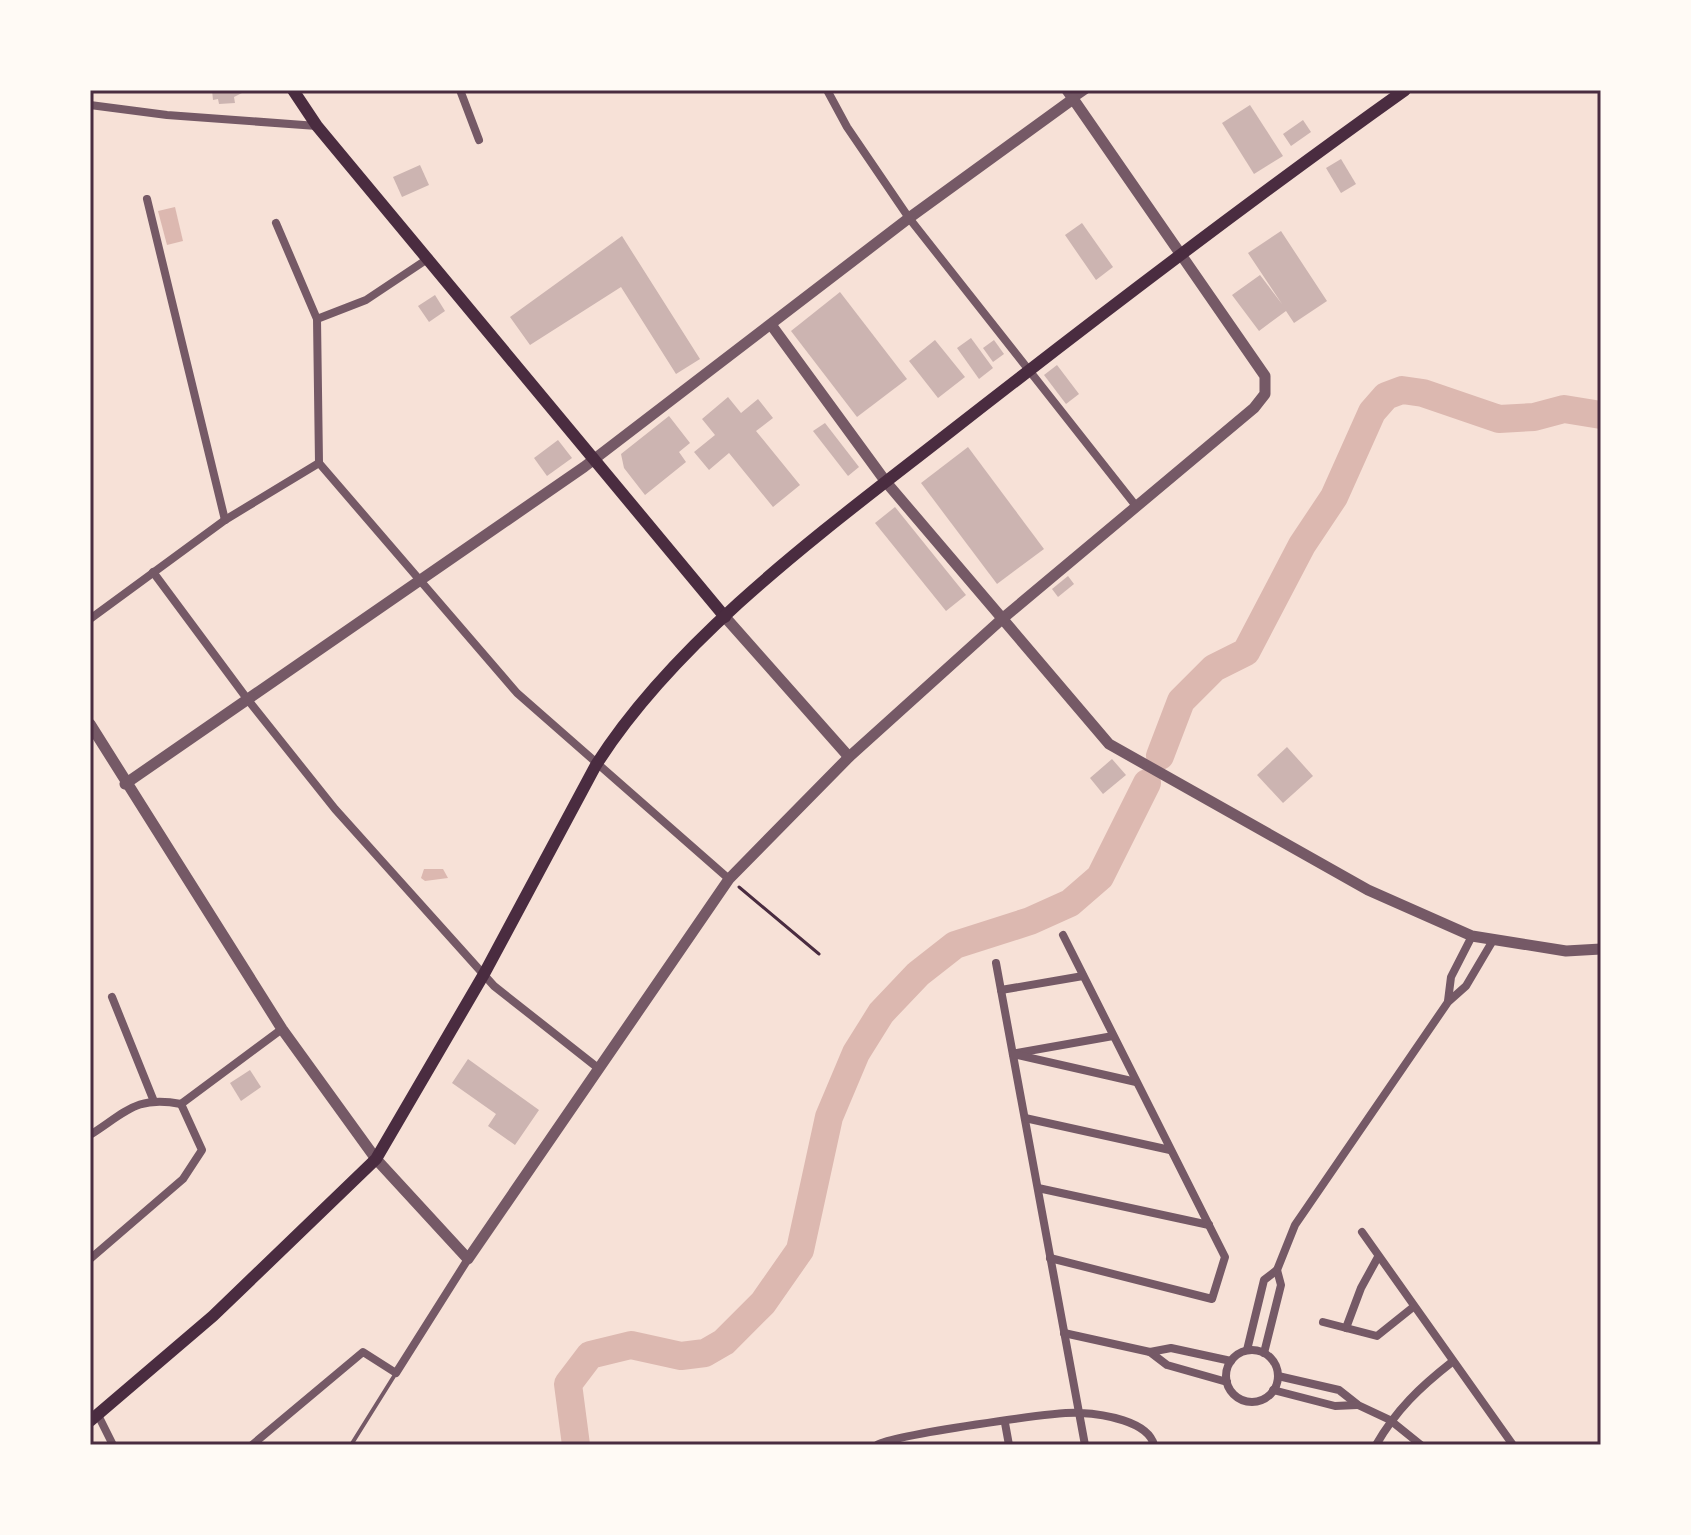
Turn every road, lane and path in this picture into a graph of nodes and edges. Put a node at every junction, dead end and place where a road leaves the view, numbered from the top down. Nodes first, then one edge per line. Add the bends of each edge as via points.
1 (293, 90) edge
2 (460, 90) edge
3 (827, 90) edge
4 (1086, 90) edge
5 (1405, 90) edge
6 (1070, 95) edge
7 (90, 105) edge
8 (317, 126) junction
9 (479, 140) dead end
10 (147, 199) dead end
11 (909, 218) junction
12 (276, 223) dead end
13 (1181, 253) junction
14 (429, 258) junction
15 (317, 319) junction
16 (772, 326) junction
17 (1030, 370) junction
18 (594, 460) junction
19 (319, 463) junction
20 (886, 482) junction
21 (1136, 506) junction
22 (225, 520) junction
23 (153, 572) junction
24 (418, 583) junction
25 (725, 617) junction
26 (90, 619) edge
27 (1002, 619) junction
28 (248, 700) junction
29 (90, 724) edge
30 (849, 757) junction
31 (596, 765) junction
32 (125, 784) junction
33 (729, 879) junction
34 (1063, 935) dead end
35 (1472, 936) junction
36 (1492, 942) junction
37 (1601, 949) edge
38 (819, 954) dead end
39 (996, 963) dead end
40 (484, 974) junction
41 (1083, 976) junction
42 (1001, 990) junction
43 (112, 997) dead end
44 (1448, 1002) junction
45 (282, 1029) junction
46 (1113, 1036) junction
47 (1013, 1054) junction
48 (598, 1068) junction
49 (1136, 1082) junction
50 (153, 1099) junction
51 (181, 1104) junction
52 (1025, 1118) junction
53 (90, 1135) edge
54 (1170, 1150) junction
55 (376, 1159) junction
56 (1038, 1188) junction
57 (1209, 1225) junction
58 (1362, 1232) dead end
59 (1378, 1257) junction
60 (1050, 1258) junction
61 (90, 1259) edge
62 (468, 1259) junction
63 (1277, 1270) junction
64 (1412, 1308) junction
65 (1323, 1322) dead end
66 (1346, 1328) junction
67 (1064, 1333) junction
68 (1247, 1350) junction
69 (1150, 1352) junction
70 (1264, 1353) junction
71 (1231, 1361) junction
72 (1452, 1362) junction
73 (396, 1373) junction
74 (1278, 1376) junction
75 (1227, 1382) junction
76 (1273, 1390) junction
77 (1358, 1405) junction
78 (1079, 1412) junction
79 (94, 1418) edge
80 (1390, 1420) junction
81 (1005, 1423) junction
82 (935, 1432) junction
83 (113, 1445) edge
84 (252, 1445) edge
85 (351, 1445) edge
86 (877, 1445) edge
87 (937, 1445) edge
88 (1009, 1445) edge
89 (1085, 1445) edge
90 (1154, 1445) edge
91 (1376, 1445) edge
92 (1421, 1445) edge
93 (1513, 1445) edge

1 - 8 main road
2 - 9 street
3 - 11 street
4 - 6 street
5 - 13 main road
6 - 11 street
6 - 13 street
7 - 8 street
8 - 14 main road
10 - 22 street
11 - 16 street
11 - 17 street
12 - 15 street
13 - 17 main road
13 - 21 street via 1265,376 1267,387 1254,408
14 - 15 street via 366,300
14 - 18 main road
15 - 19 street
16 - 18 street
16 - 20 street
17 - 20 main road
17 - 21 street
18 - 24 street
18 - 25 main road
19 - 22 street
19 - 24 street
20 - 25 main road
20 - 27 street
21 - 27 street
22 - 23 street
23 - 26 street
23 - 28 street
24 - 28 street
24 - 31 street via 517,693
25 - 30 street
25 - 31 main road via 669,673
27 - 30 street
27 - 35 street via 1109,744 1368,890
28 - 32 street
28 - 40 street via 335,809
29 - 32 street
30 - 33 street
31 - 33 street
31 - 40 main road
32 - 45 street
33 - 38 path
33 - 48 street
34 - 41 street
35 - 36 street
35 - 44 street via 1451,977
36 - 37 street via 1566,951
36 - 44 street via 1466,986
39 - 42 street
40 - 48 street
40 - 55 main road
41 - 42 street
41 - 46 street
42 - 47 street
43 - 50 street
44 - 63 street via 1295,1225
45 - 51 street
45 - 55 street
46 - 47 street
46 - 49 street
47 - 49 street
47 - 52 street
48 - 62 street
49 - 54 street
50 - 51 street
50 - 53 street
51 - 61 street via 202,1150 183,1179
52 - 54 street
52 - 56 street
54 - 57 street
55 - 62 street
55 - 79 main road via 213,1316
56 - 57 street
56 - 60 street
57 - 60 street via 1225,1257 1212,1299
58 - 59 street
59 - 64 street
59 - 66 street
60 - 67 street
62 - 73 street
63 - 68 street via 1264,1280
63 - 70 street via 1281,1285
64 - 66 street via 1377,1336
64 - 72 street
65 - 66 street
67 - 69 street
67 - 78 street
68 - 70 street
68 - 71 street
69 - 71 street via 1171,1348
69 - 75 street via 1167,1365
70 - 74 street
71 - 75 street
72 - 80 street via 1413,1392
72 - 93 street
73 - 84 street via 363,1352
73 - 85 lane
74 - 76 street
74 - 77 street via 1339,1390
75 - 76 street via 1236,1396 1252,1402
76 - 77 street via 1335,1406
77 - 80 street
78 - 81 street
78 - 89 street
78 - 90 street via 1141,1426 1150,1432
79 - 83 street
80 - 91 street
80 - 92 street
81 - 82 street
81 - 88 street
82 - 86 street
82 - 87 street

